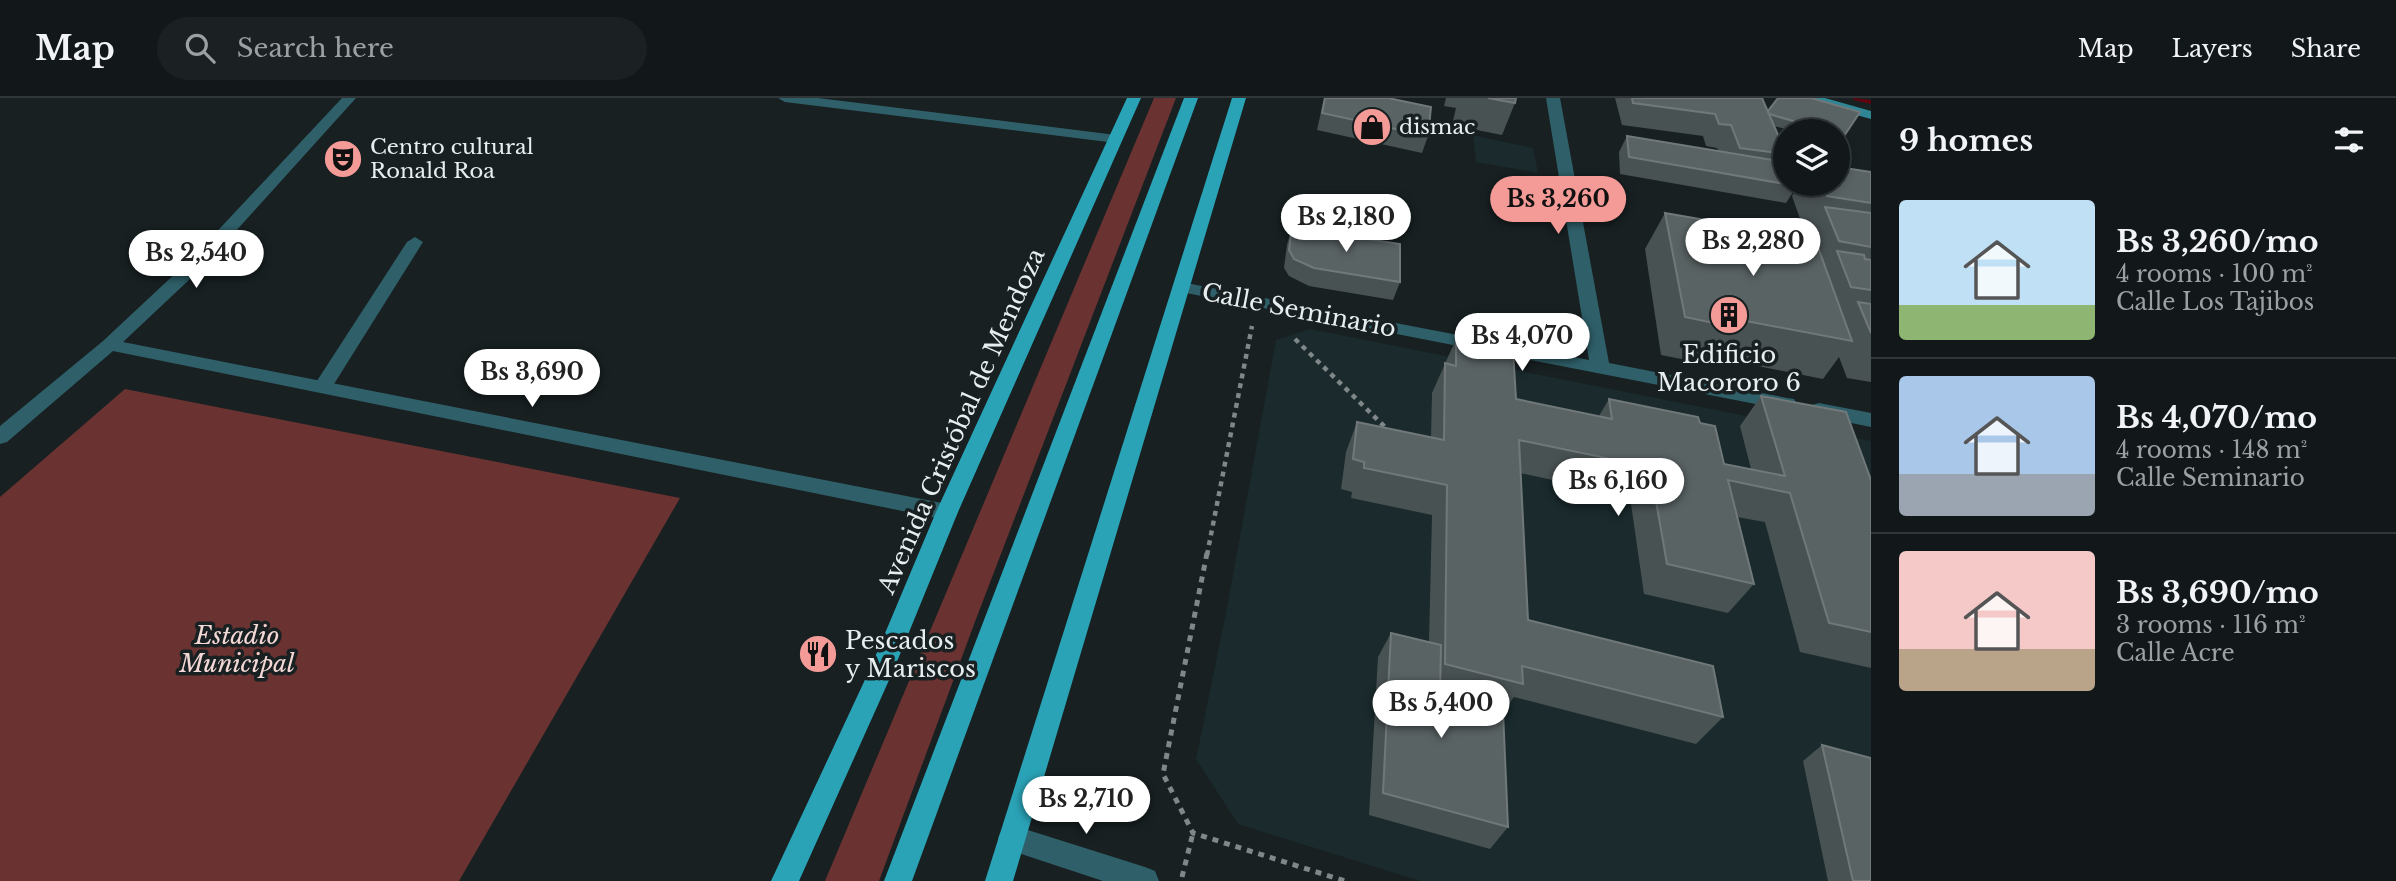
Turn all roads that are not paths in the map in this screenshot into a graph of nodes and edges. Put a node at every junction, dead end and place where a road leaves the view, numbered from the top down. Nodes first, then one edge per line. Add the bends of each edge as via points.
1 (349, 98) edge
2 (785, 98) edge
3 (1134, 98) edge
4 (1191, 98) edge
5 (1239, 98) edge
6 (1553, 98) edge
7 (1810, 98) edge
8 (1871, 115) edge
9 (1116, 139) junction
10 (415, 242) dead end
11 (1181, 287) junction
12 (109, 345) junction
13 (1600, 368) junction
14 (322, 388) junction
15 (1871, 420) edge
16 (0, 437) edge
17 (947, 512) junction
18 (1012, 838) junction
19 (785, 881) edge
20 (898, 881) edge
21 (999, 881) edge
22 (1145, 881) edge

1 - 12 street via 200,260
2 - 9 street
3 - 9 main road, Avenida Cristóbal de Mendoza
4 - 20 main road
5 - 11 main road
6 - 13 street
7 - 8 street
9 - 17 main road, Avenida Cristóbal de Mendoza
10 - 14 street
11 - 13 street, Calle Seminario
11 - 18 main road
12 - 14 street
12 - 16 street
13 - 15 street, Calle Seminario
14 - 17 street
17 - 19 main road, Avenida Cristóbal de Mendoza via 882,669
18 - 21 main road
18 - 22 street

